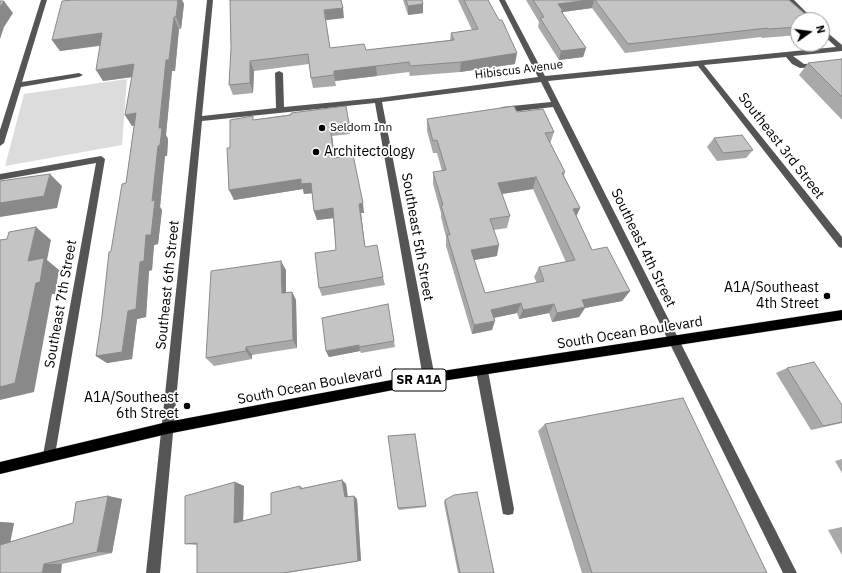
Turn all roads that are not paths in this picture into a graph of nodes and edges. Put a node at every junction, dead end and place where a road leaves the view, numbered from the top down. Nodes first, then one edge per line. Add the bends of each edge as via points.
1 (44, 0) edge
2 (210, 0) edge
3 (502, 0) edge
4 (790, 0) edge
5 (803, 12) edge
6 (830, 38) edge
7 (842, 49) edge
8 (788, 55) junction
9 (700, 64) junction
10 (824, 65) edge
11 (279, 73) dead end
12 (79, 75) dead end
13 (543, 79) junction
14 (18, 85) junction
15 (378, 100) junction
16 (556, 104) junction
17 (280, 110) junction
18 (496, 111) edge
19 (199, 119) junction
20 (0, 143) edge
21 (0, 177) edge
22 (842, 244) edge
23 (842, 315) edge
24 (673, 341) junction
25 (482, 370) junction
26 (429, 378) junction
27 (167, 428) junction
28 (49, 455) junction
29 (0, 468) edge
30 (508, 509) dead end
31 (153, 573) edge
32 (790, 573) edge

1 - 14 street
2 - 19 street, Southeast 6th Street
3 - 13 street, Southeast 4th Street
4 - 5 street
6 - 7 street
7 - 8 street, Hibiscus Avenue
8 - 9 street, Hibiscus Avenue
8 - 10 street via 803,66
9 - 13 street, Hibiscus Avenue
9 - 22 street, Southeast 3rd Street
11 - 17 street
12 - 14 street
13 - 15 street, Hibiscus Avenue
13 - 16 street, Southeast 4th Street
14 - 20 street
15 - 17 street, Hibiscus Avenue
15 - 26 street, Southeast 5th Street
16 - 18 street
16 - 24 street, Southeast 4th Street
17 - 19 street, Hibiscus Avenue
19 - 27 street, Southeast 6th Street
21 - 28 street, Southeast 7th Street via 101,159
23 - 24 main road, South Ocean Boulevard / SR A1A
24 - 25 main road, South Ocean Boulevard / SR A1A
24 - 32 street, Southeast 4th Street
25 - 26 main road, South Ocean Boulevard / SR A1A
25 - 30 street
26 - 27 main road, South Ocean Boulevard / SR A1A
27 - 28 main road, South Ocean Boulevard / SR A1A
27 - 31 street, Southeast 6th Street
28 - 29 main road, South Ocean Boulevard / SR A1A

